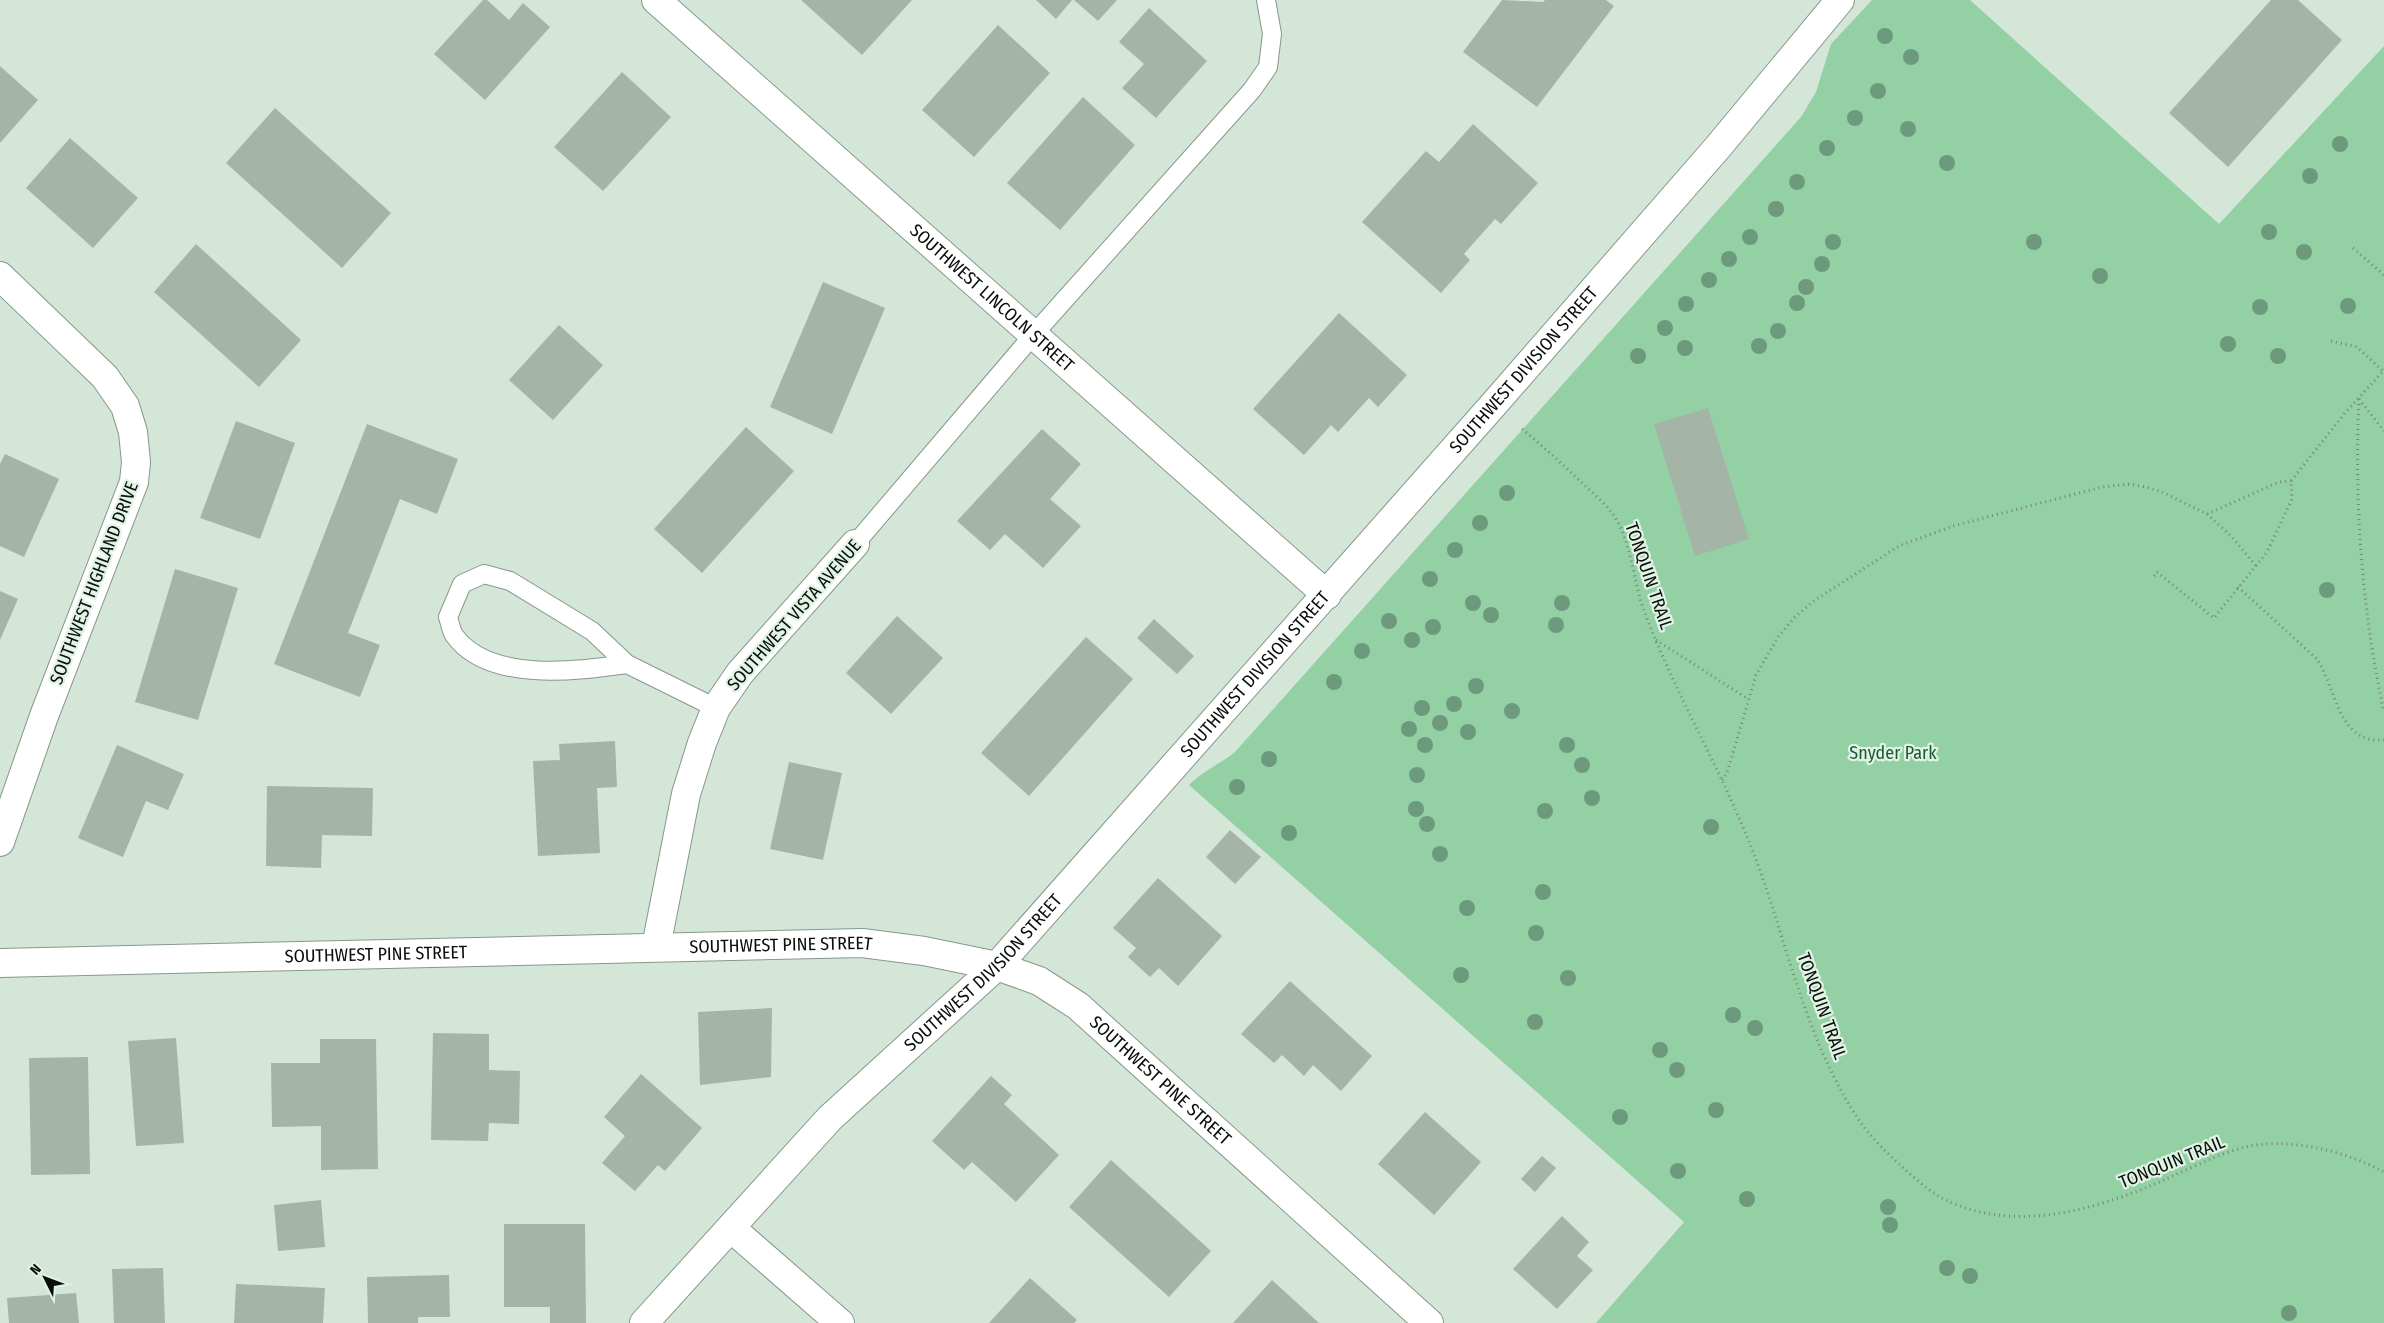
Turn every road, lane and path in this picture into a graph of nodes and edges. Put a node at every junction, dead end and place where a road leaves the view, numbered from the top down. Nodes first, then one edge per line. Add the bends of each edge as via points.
1 (656, 0) edge
2 (1266, 0) edge
3 (1840, 0) edge
4 (2353, 248) dead end
5 (2384, 275) edge
6 (0, 276) edge
7 (1034, 334) junction
8 (2331, 341) dead end
9 (2384, 371) edge
10 (2359, 399) junction
11 (1494, 404) junction
12 (2384, 431) edge
13 (2291, 481) junction
14 (2207, 514) junction
15 (855, 544) joint
16 (2256, 566) junction
17 (2154, 576) dead end
18 (2238, 587) junction
19 (1327, 595) junction
20 (1656, 640) junction
21 (627, 664) junction
22 (1748, 699) junction
23 (716, 708) junction
24 (2384, 712) edge
25 (2384, 740) edge
26 (1722, 780) junction
27 (0, 842) edge
28 (656, 947) junction
29 (0, 962) edge
30 (997, 966) junction
31 (2384, 1172) edge
32 (731, 1228) junction
33 (644, 1323) edge
34 (840, 1323) edge
35 (1429, 1323) edge

1 - 7 street, SOUTHWEST LINCOLN STREET
2 - 7 lane, SOUTHWEST VISTA AVENUE via 1272,34 1268,67 1252,90
3 - 11 street, SOUTHWEST DIVISION STREET via 1718,147
4 - 5 path
6 - 27 street, SOUTHWEST HIGHLAND DRIVE via 105,377 125,406 136,462 134,482 44,716
7 - 15 lane, SOUTHWEST VISTA AVENUE
7 - 19 street, SOUTHWEST LINCOLN STREET
8 - 9 path via 2357,347
9 - 10 path
10 - 12 path
10 - 13 path
10 - 24 path via 2360,531 2369,628
11 - 19 street, SOUTHWEST DIVISION STREET
11 - 20 path, TONQUIN TRAIL via 1551,452 1620,525 1643,609
13 - 14 path via 2279,482
13 - 16 path via 2292,499 2268,552
14 - 16 path
14 - 22 path via 2146,487 2116,485 1954,526 1899,546 1835,585 1795,617 1767,655
15 - 23 street, SOUTHWEST VISTA AVENUE via 740,673
16 - 18 path
17 - 18 path via 2158,572 2214,618
18 - 25 path via 2317,659 2345,721 2360,735
19 - 30 street, SOUTHWEST DIVISION STREET
20 - 22 path
20 - 26 path, TONQUIN TRAIL
21 - 21 lane via 592,631 510,581 484,574 462,584 448,617 453,633 468,650 519,670 582,670
21 - 23 lane
22 - 26 path via 1727,773
23 - 28 street, SOUTHWEST VISTA AVENUE via 686,794
26 - 31 path, TONQUIN TRAIL via 1766,887 1817,1039 1845,1098 1858,1120 1881,1147 1938,1196 1982,1214 2045,1215 2101,1205 2224,1155 2266,1145 2316,1148 2365,1162
28 - 29 street, SOUTHWEST PINE STREET
28 - 30 street, SOUTHWEST PINE STREET via 862,943 924,951
30 - 32 street, SOUTHWEST DIVISION STREET via 830,1118
30 - 35 street, SOUTHWEST PINE STREET via 1039,981 1078,1006
32 - 33 street, SOUTHWEST DIVISION STREET
32 - 34 street

